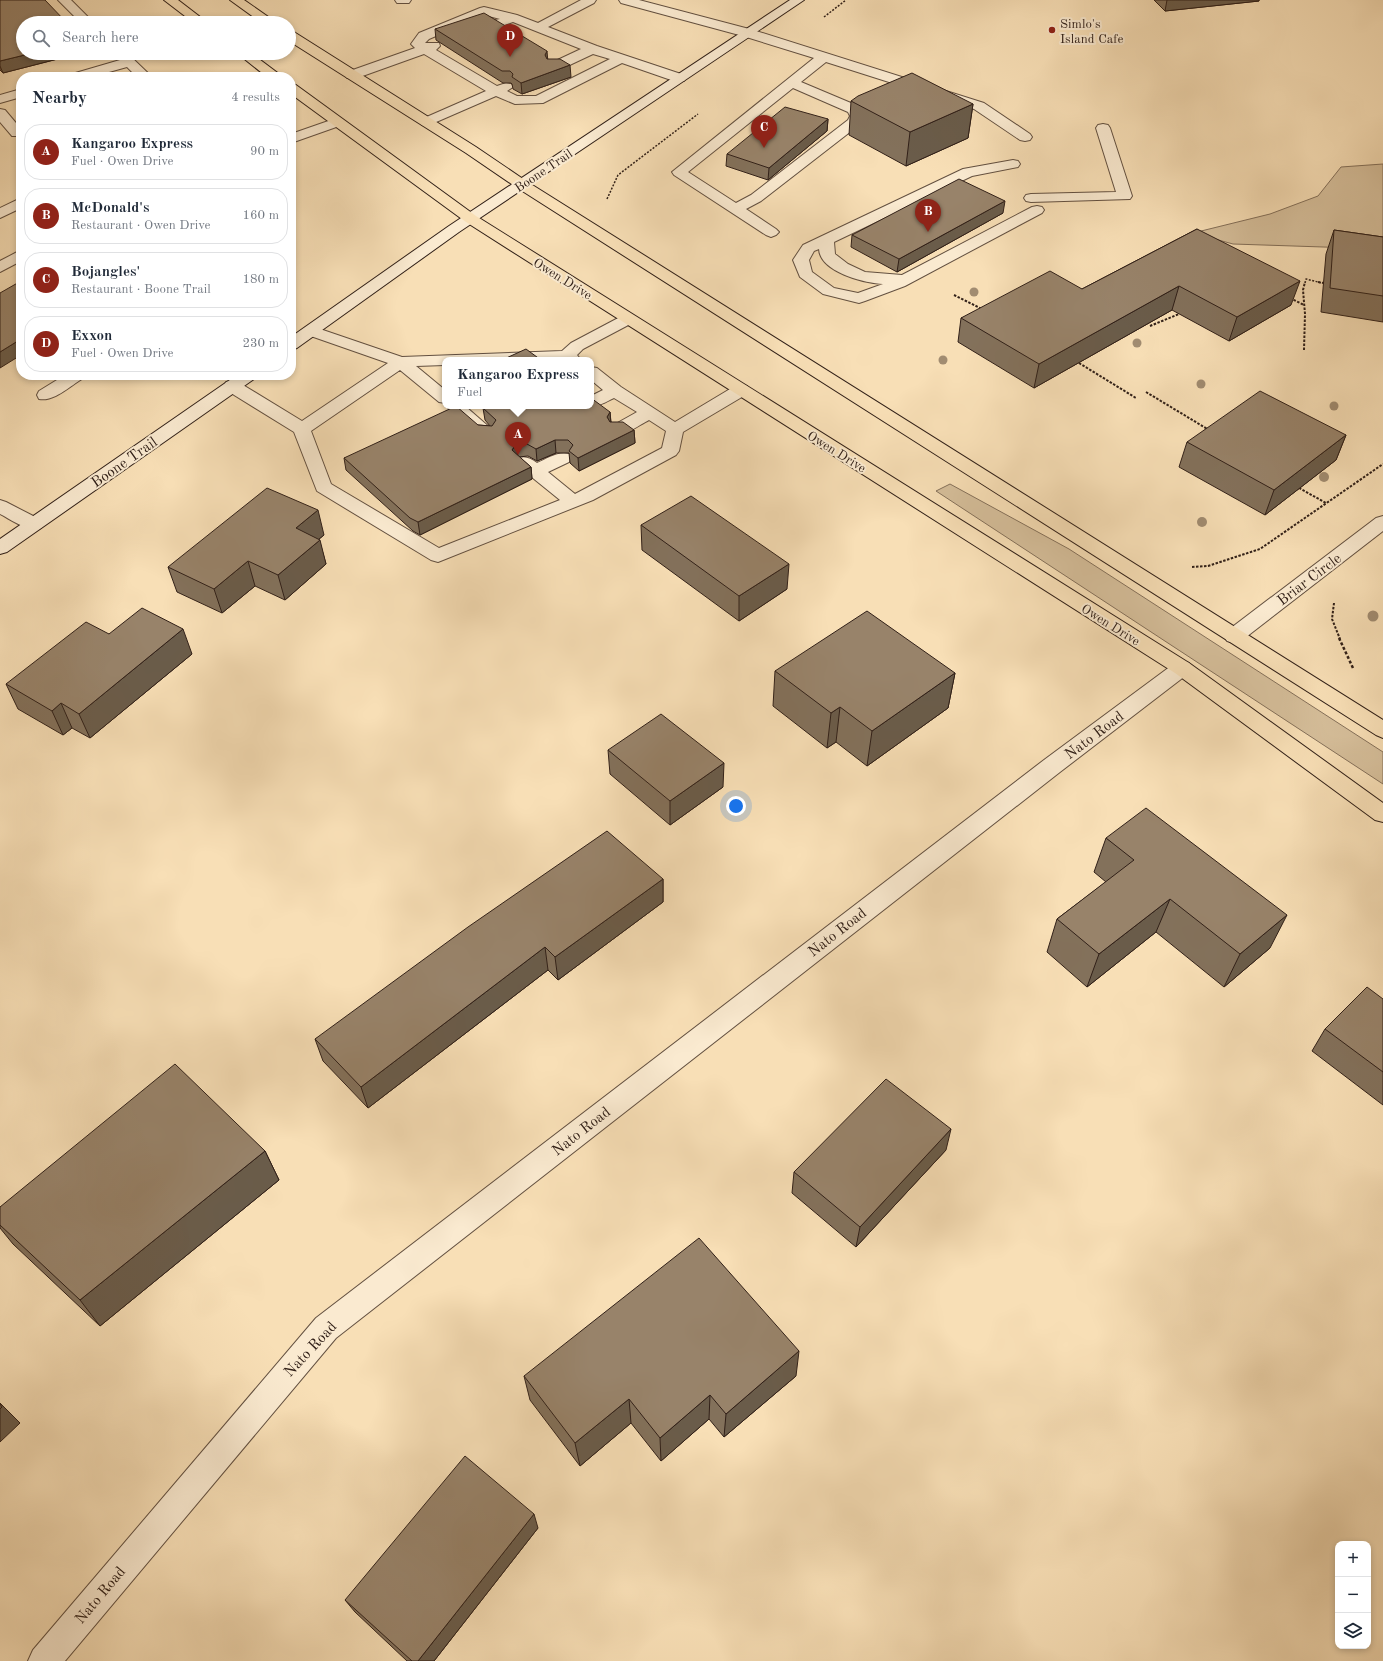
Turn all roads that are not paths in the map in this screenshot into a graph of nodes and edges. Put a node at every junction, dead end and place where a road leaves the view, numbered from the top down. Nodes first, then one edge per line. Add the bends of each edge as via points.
1 (64, 0) edge
2 (170, 0) edge
3 (401, 0) edge
4 (405, 0) edge
5 (590, 0) edge
6 (625, 0) edge
7 (798, 0) edge
8 (239, 1) edge
9 (682, 4) dead end
10 (670, 12) junction
11 (81, 16) edge
12 (192, 16) edge
13 (261, 16) edge
14 (512, 18) junction
15 (488, 26) edge
16 (538, 28) junction
17 (748, 33) junction
18 (296, 39) edge
19 (441, 44) edge
20 (425, 49) junction
21 (592, 49) junction
22 (824, 57) junction
23 (621, 59) junction
24 (120, 60) edge
25 (127, 60) edge
26 (253, 60) edge
27 (554, 67) edge
28 (90, 72) edge
29 (140, 72) edge
30 (269, 72) edge
31 (352, 75) junction
32 (679, 78) junction
33 (793, 83) junction
34 (502, 89) junction
35 (296, 92) edge
36 (16, 94) edge
37 (0, 99) edge
38 (0, 113) edge
39 (337, 122) junction
40 (427, 122) junction
41 (1103, 128) dead end
42 (16, 130) edge
43 (296, 137) edge
44 (1025, 137) dead end
45 (1013, 164) dead end
46 (521, 184) junction
47 (16, 205) edge
48 (736, 209) junction
49 (3, 212) edge
50 (16, 216) edge
51 (471, 219) junction
52 (771, 232) dead end
53 (826, 239) junction
54 (16, 258) edge
55 (0, 267) edge
56 (908, 278) junction
57 (628, 318) junction
58 (311, 331) junction
59 (296, 342) edge
60 (571, 357) edge
61 (442, 360) edge
62 (400, 362) junction
63 (594, 374) edge
64 (68, 380) edge
65 (241, 380) edge
66 (232, 386) junction
67 (741, 390) junction
68 (615, 391) junction
69 (45, 395) dead end
70 (442, 396) edge
71 (594, 401) edge
72 (462, 409) edge
73 (650, 412) junction
74 (302, 429) junction
75 (675, 429) junction
76 (618, 430) edge
77 (487, 433) edge
78 (563, 458) dead end
79 (573, 502) junction
80 (0, 506) edge
81 (1383, 522) edge
82 (34, 524) junction
83 (0, 548) edge
84 (1234, 636) junction
85 (1182, 668) junction
86 (1383, 730) edge
87 (1383, 814) edge
88 (50, 1659) edge

1 - 11 street
2 - 12 highway
3 - 4 street
5 - 16 street
6 - 10 street
7 - 17 street, Boone Trail
8 - 13 highway
9 - 10 street
10 - 17 street
14 - 15 street
14 - 16 street
14 - 20 street via 484,11 424,36 417,44
16 - 21 street
17 - 22 street
17 - 32 street, Boone Trail
18 - 31 highway
19 - 20 street
20 - 31 street
20 - 34 street
21 - 23 street
21 - 27 street
22 - 33 street
22 - 44 street via 979,106
23 - 32 street
23 - 34 street via 538,100 515,100
24 - 28 street
25 - 29 street
26 - 30 highway
31 - 40 highway
32 - 46 street, Boone Trail
33 - 48 street via 679,172
33 - 48 street via 853,109 857,116 854,122 756,198
34 - 40 street
35 - 39 highway, Owen Drive
36 - 37 street
38 - 42 street
39 - 43 street
39 - 51 highway, Owen Drive
40 - 46 highway
41 - 56 street via 1125,196 1034,204
45 - 53 street via 968,172
46 - 51 street, Boone Trail
46 - 84 highway
47 - 49 street
48 - 52 street
49 - 50 street
51 - 57 highway, Owen Drive
51 - 58 street, Boone Trail
53 - 56 street via 827,255 837,266 856,274 883,279
53 - 56 street via 808,248 801,260 805,274 829,291 858,298
54 - 55 street
57 - 60 street via 578,346
57 - 67 highway, Owen Drive
58 - 59 street, Boone Trail
58 - 62 street
61 - 62 street
62 - 70 street
62 - 74 street
63 - 68 street
64 - 69 street
65 - 66 street, Boone Trail
66 - 74 street
66 - 82 street, Boone Trail
67 - 75 street
67 - 85 highway, Owen Drive
68 - 71 street
68 - 73 street
72 - 77 street via 477,416
73 - 75 street
73 - 76 street
74 - 79 street via 323,487 438,556
75 - 79 street via 670,451
78 - 79 street via 529,467
80 - 82 street
81 - 84 street, Briar Circle
82 - 83 street, Boone Trail
84 - 86 highway
85 - 87 highway, Owen Drive
85 - 88 street, Nato Road via 326,1328

